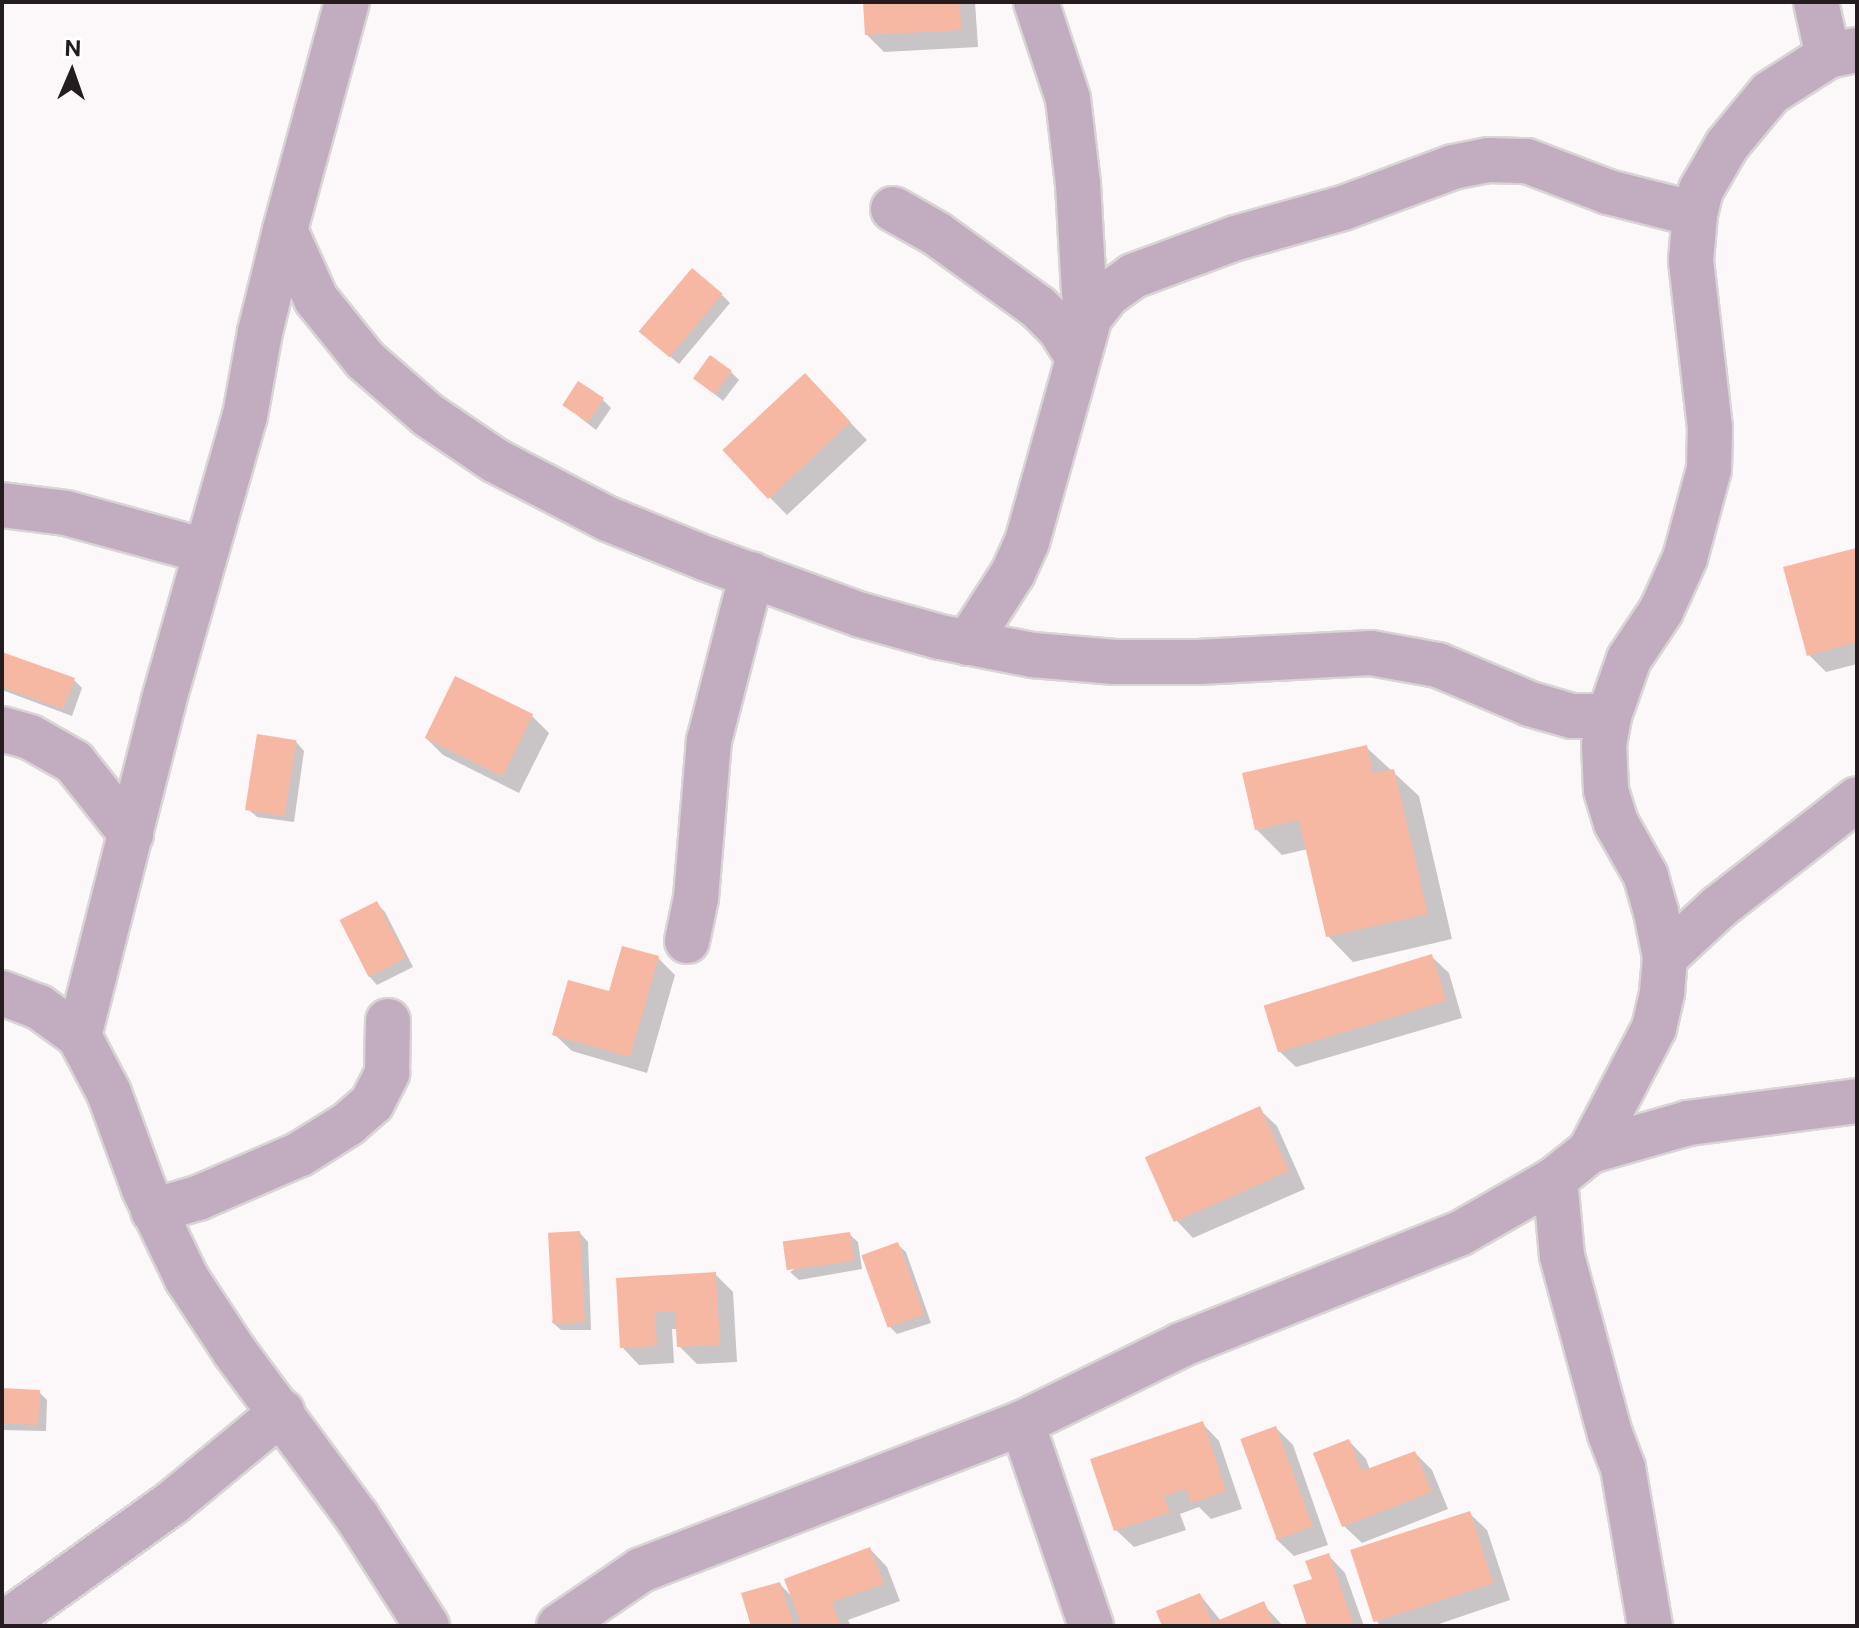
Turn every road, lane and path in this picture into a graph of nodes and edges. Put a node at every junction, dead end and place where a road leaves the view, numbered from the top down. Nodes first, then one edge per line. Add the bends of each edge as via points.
1 (347, 2) edge
2 (1036, 2) edge
3 (1816, 2) edge
4 (1842, 53) edge
5 (893, 209) dead end
6 (1695, 214) junction
7 (285, 230) junction
8 (1081, 343) junction
9 (2, 505) edge
10 (205, 551) junction
11 (752, 574) junction
12 (968, 643) junction
13 (1609, 716) junction
14 (2, 729) edge
15 (1857, 799) edge
16 (131, 834) junction
17 (687, 941) dead end
18 (1665, 957) junction
19 (2, 993) edge
20 (388, 1021) dead end
21 (79, 1036) junction
22 (1857, 1101) edge
23 (1590, 1151) junction
24 (1555, 1179) junction
25 (153, 1211) junction
26 (282, 1412) junction
27 (1022, 1423) junction
28 (2, 1625) edge
29 (427, 1626) edge
30 (559, 1626) edge
31 (1091, 1626) edge
32 (1650, 1626) edge

1 - 7 street
2 - 8 street via 1068,99 1078,184
3 - 4 street
4 - 6 street via 1770,93 1718,158
5 - 8 street via 937,234
6 - 8 street via 1608,192 1527,161 1489,160 1453,167 1133,276 1107,295 1090,317
6 - 13 street via 1691,260 1710,428 1709,469 1685,558 1661,611 1629,659
7 - 10 street via 245,416
7 - 11 street via 316,299 365,360 428,415 496,461 608,519
8 - 12 street via 1027,542
9 - 10 street via 66,513
10 - 16 street
11 - 12 street via 861,615
11 - 17 street via 709,741 696,898
12 - 13 street via 1115,662 1371,653 1438,665 1572,716
13 - 18 street via 1606,790 1616,823 1646,876
14 - 16 street via 30,737 74,762
15 - 18 street via 1719,907
16 - 21 street
18 - 23 street via 1654,1028
19 - 21 street via 39,1007
20 - 25 street via 387,1073 372,1103 348,1124 300,1154 198,1198
21 - 25 street via 109,1093
22 - 23 street via 1688,1123
23 - 24 street
24 - 27 street via 1459,1234 1181,1345
24 - 32 street via 1562,1256 1623,1468
25 - 26 street via 187,1279
26 - 28 street via 172,1503
26 - 29 street
27 - 30 street via 641,1570
27 - 31 street

